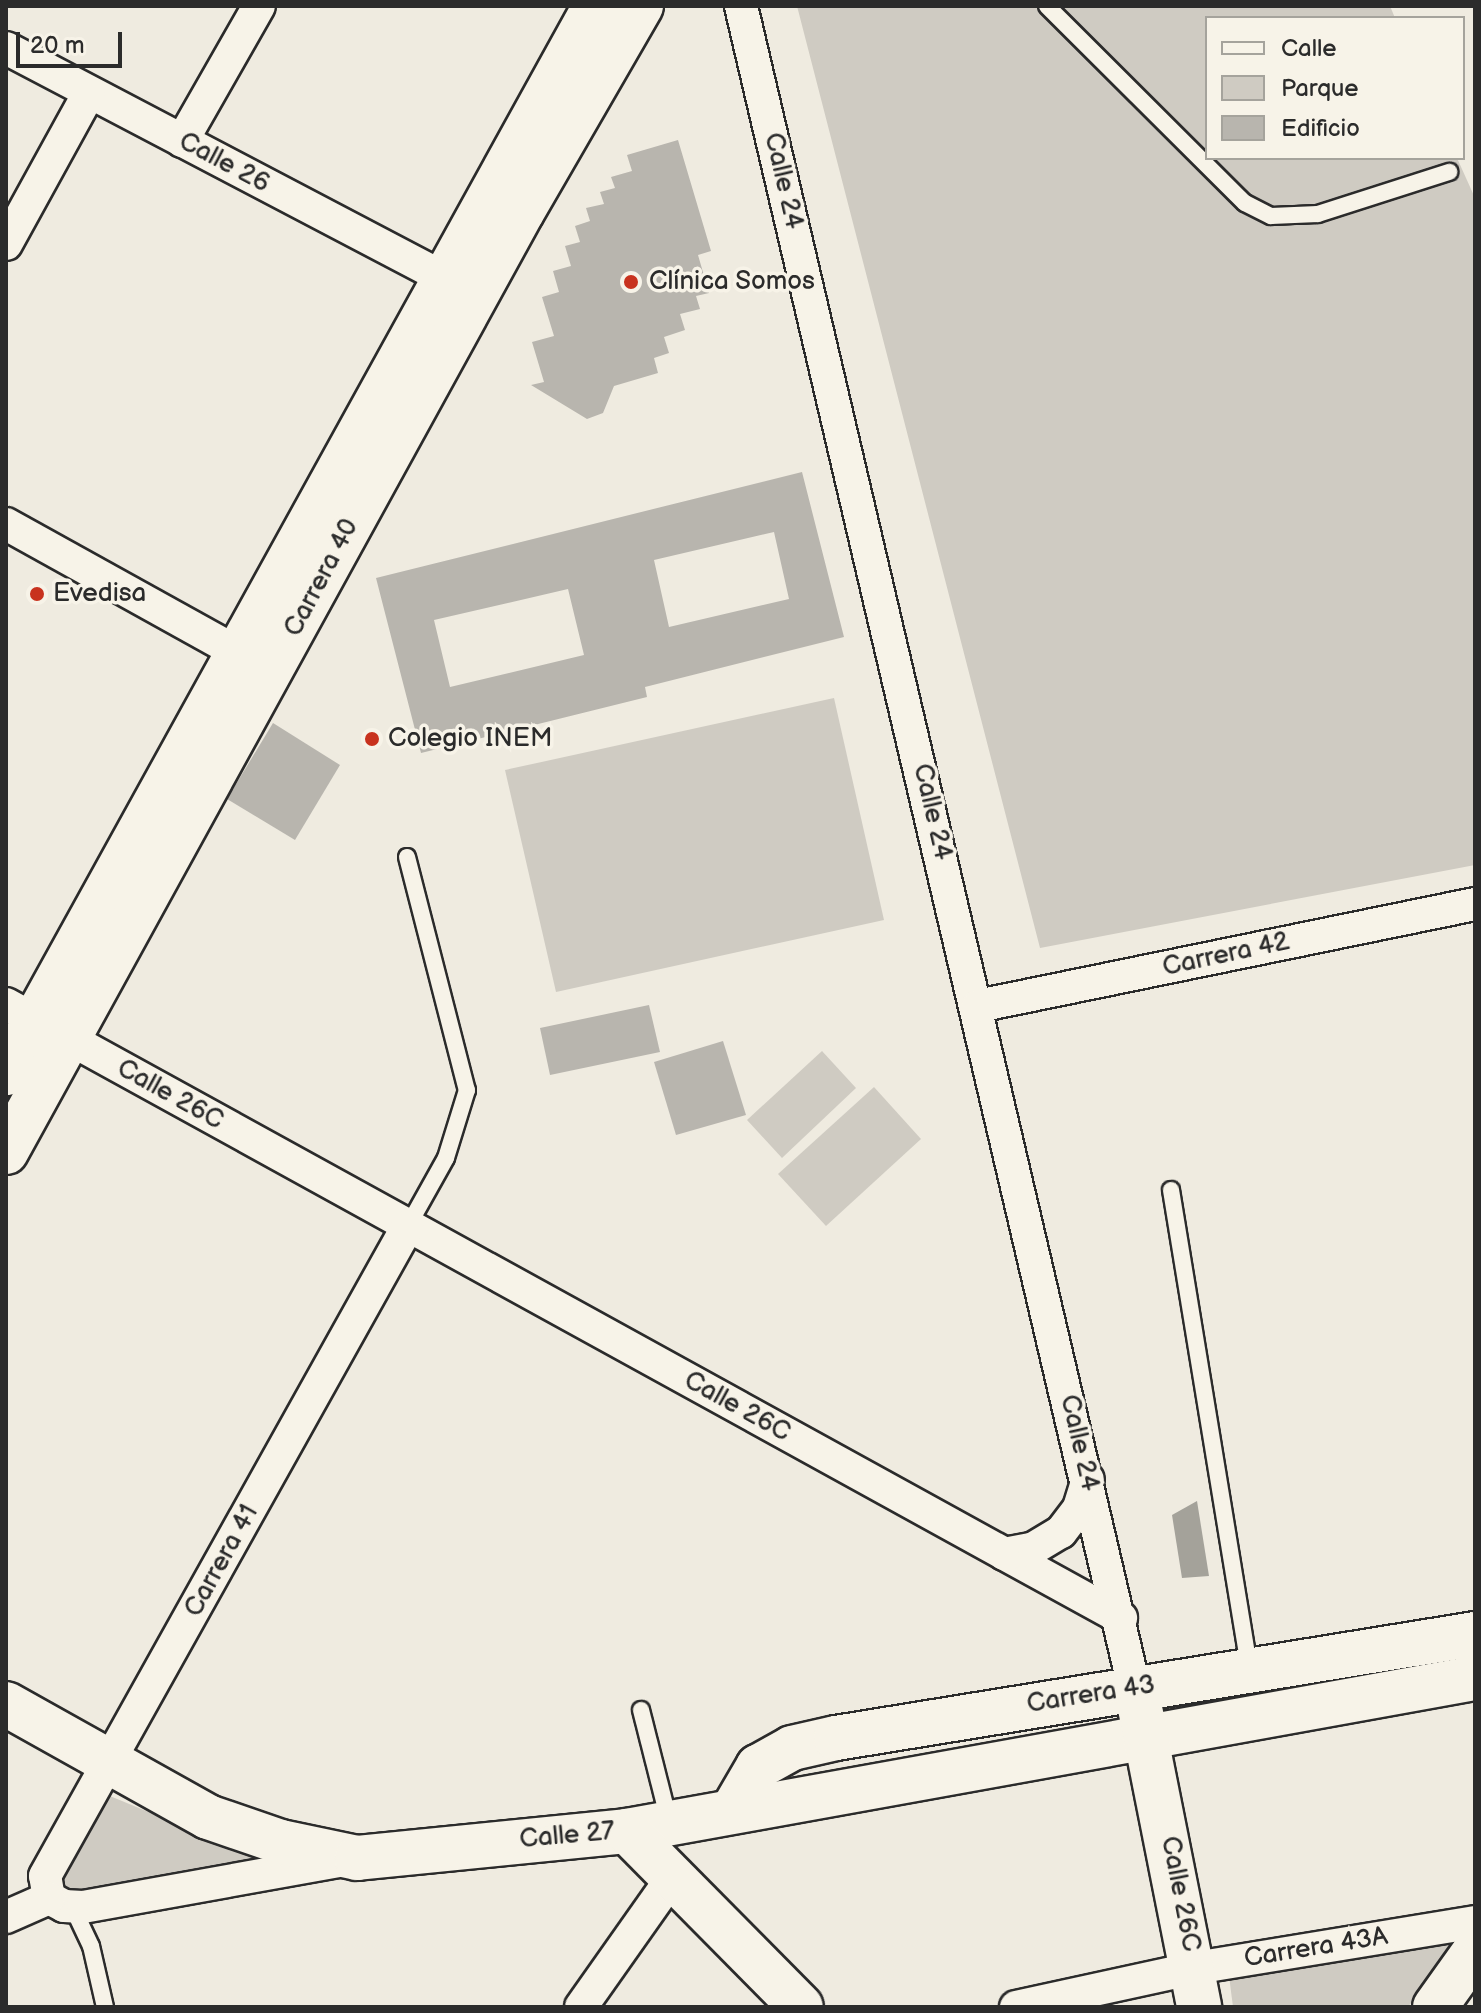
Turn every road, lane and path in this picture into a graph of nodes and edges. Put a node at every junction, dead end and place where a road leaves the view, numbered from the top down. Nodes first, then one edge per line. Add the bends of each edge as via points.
1 (259, 6) edge
2 (595, 6) edge
3 (641, 6) edge
4 (741, 6) edge
5 (1047, 6) edge
6 (6, 48) edge
7 (89, 93) junction
8 (182, 141) junction
9 (1449, 172) dead end
10 (6, 244) edge
11 (442, 277) junction
12 (6, 524) edge
13 (254, 661) junction
14 (407, 857) dead end
15 (1475, 904) edge
16 (978, 1006) junction
17 (37, 1021) edge
18 (6, 1073) edge
19 (6, 1152) edge
20 (1171, 1190) dead end
21 (408, 1226) junction
22 (1088, 1479) junction
23 (1004, 1554) junction
24 (1121, 1618) junction
25 (1475, 1634) edge
26 (1251, 1671) junction
27 (1475, 1678) edge
28 (1134, 1687) junction
29 (6, 1704) edge
30 (641, 1710) dead end
31 (1148, 1737) junction
32 (110, 1763) junction
33 (734, 1808) junction
34 (669, 1823) junction
35 (627, 1831) junction
36 (357, 1858) junction
37 (672, 1878) junction
38 (61, 1903) junction
39 (6, 1917) edge
40 (1475, 1922) edge
41 (1475, 1951) edge
42 (1197, 1988) edge
43 (789, 2003) edge
44 (105, 2007) edge
45 (581, 2007) edge
46 (1016, 2007) edge
47 (1435, 2007) edge

1 - 8 street
2 - 11 street, Carrera 40
3 - 13 street, Carrera 40
4 - 16 street, Calle 24
5 - 9 lane via 1245,203 1271,216 1318,214
6 - 7 street, Calle 26
7 - 8 street, Calle 26
7 - 10 street
8 - 11 street, Calle 26
11 - 13 street, Carrera 40
12 - 13 street
13 - 17 street, Carrera 40
14 - 21 lane via 467,1090 446,1158
15 - 16 street, Carrera 42
16 - 22 street, Calle 24
17 - 18 street, Carrera 40
17 - 19 street, Carrera 40
17 - 21 street, Calle 26C
20 - 26 lane
21 - 23 street, Calle 26C
21 - 32 street, Carrera 41
22 - 23 street via 1079,1508 1061,1532 1034,1548
22 - 24 street, Calle 24
23 - 24 street, Calle 26C
24 - 28 street, Calle 26C
25 - 26 street, Carrera 43
26 - 28 street, Carrera 43
27 - 31 street, Carrera 43
28 - 31 street, Calle 26C
28 - 33 street, Carrera 43 via 792,1748 758,1767
29 - 32 street, Calle 27
30 - 34 lane
31 - 33 street, Carrera 43
31 - 42 street, Calle 26C
32 - 36 street, Calle 27 via 208,1817 281,1842
32 - 38 street, Carrera 41 via 45,1876
33 - 34 street, Carrera 43
34 - 35 street, Carrera 43
35 - 36 street, Calle 27
35 - 37 street, Calle 27
36 - 38 street, Calle 27
37 - 43 street, Calle 27
37 - 45 street
38 - 39 street, Calle 27
38 - 44 lane via 91,1946
40 - 42 street, Carrera 43A
41 - 47 street
42 - 46 street, Carrera 43A

